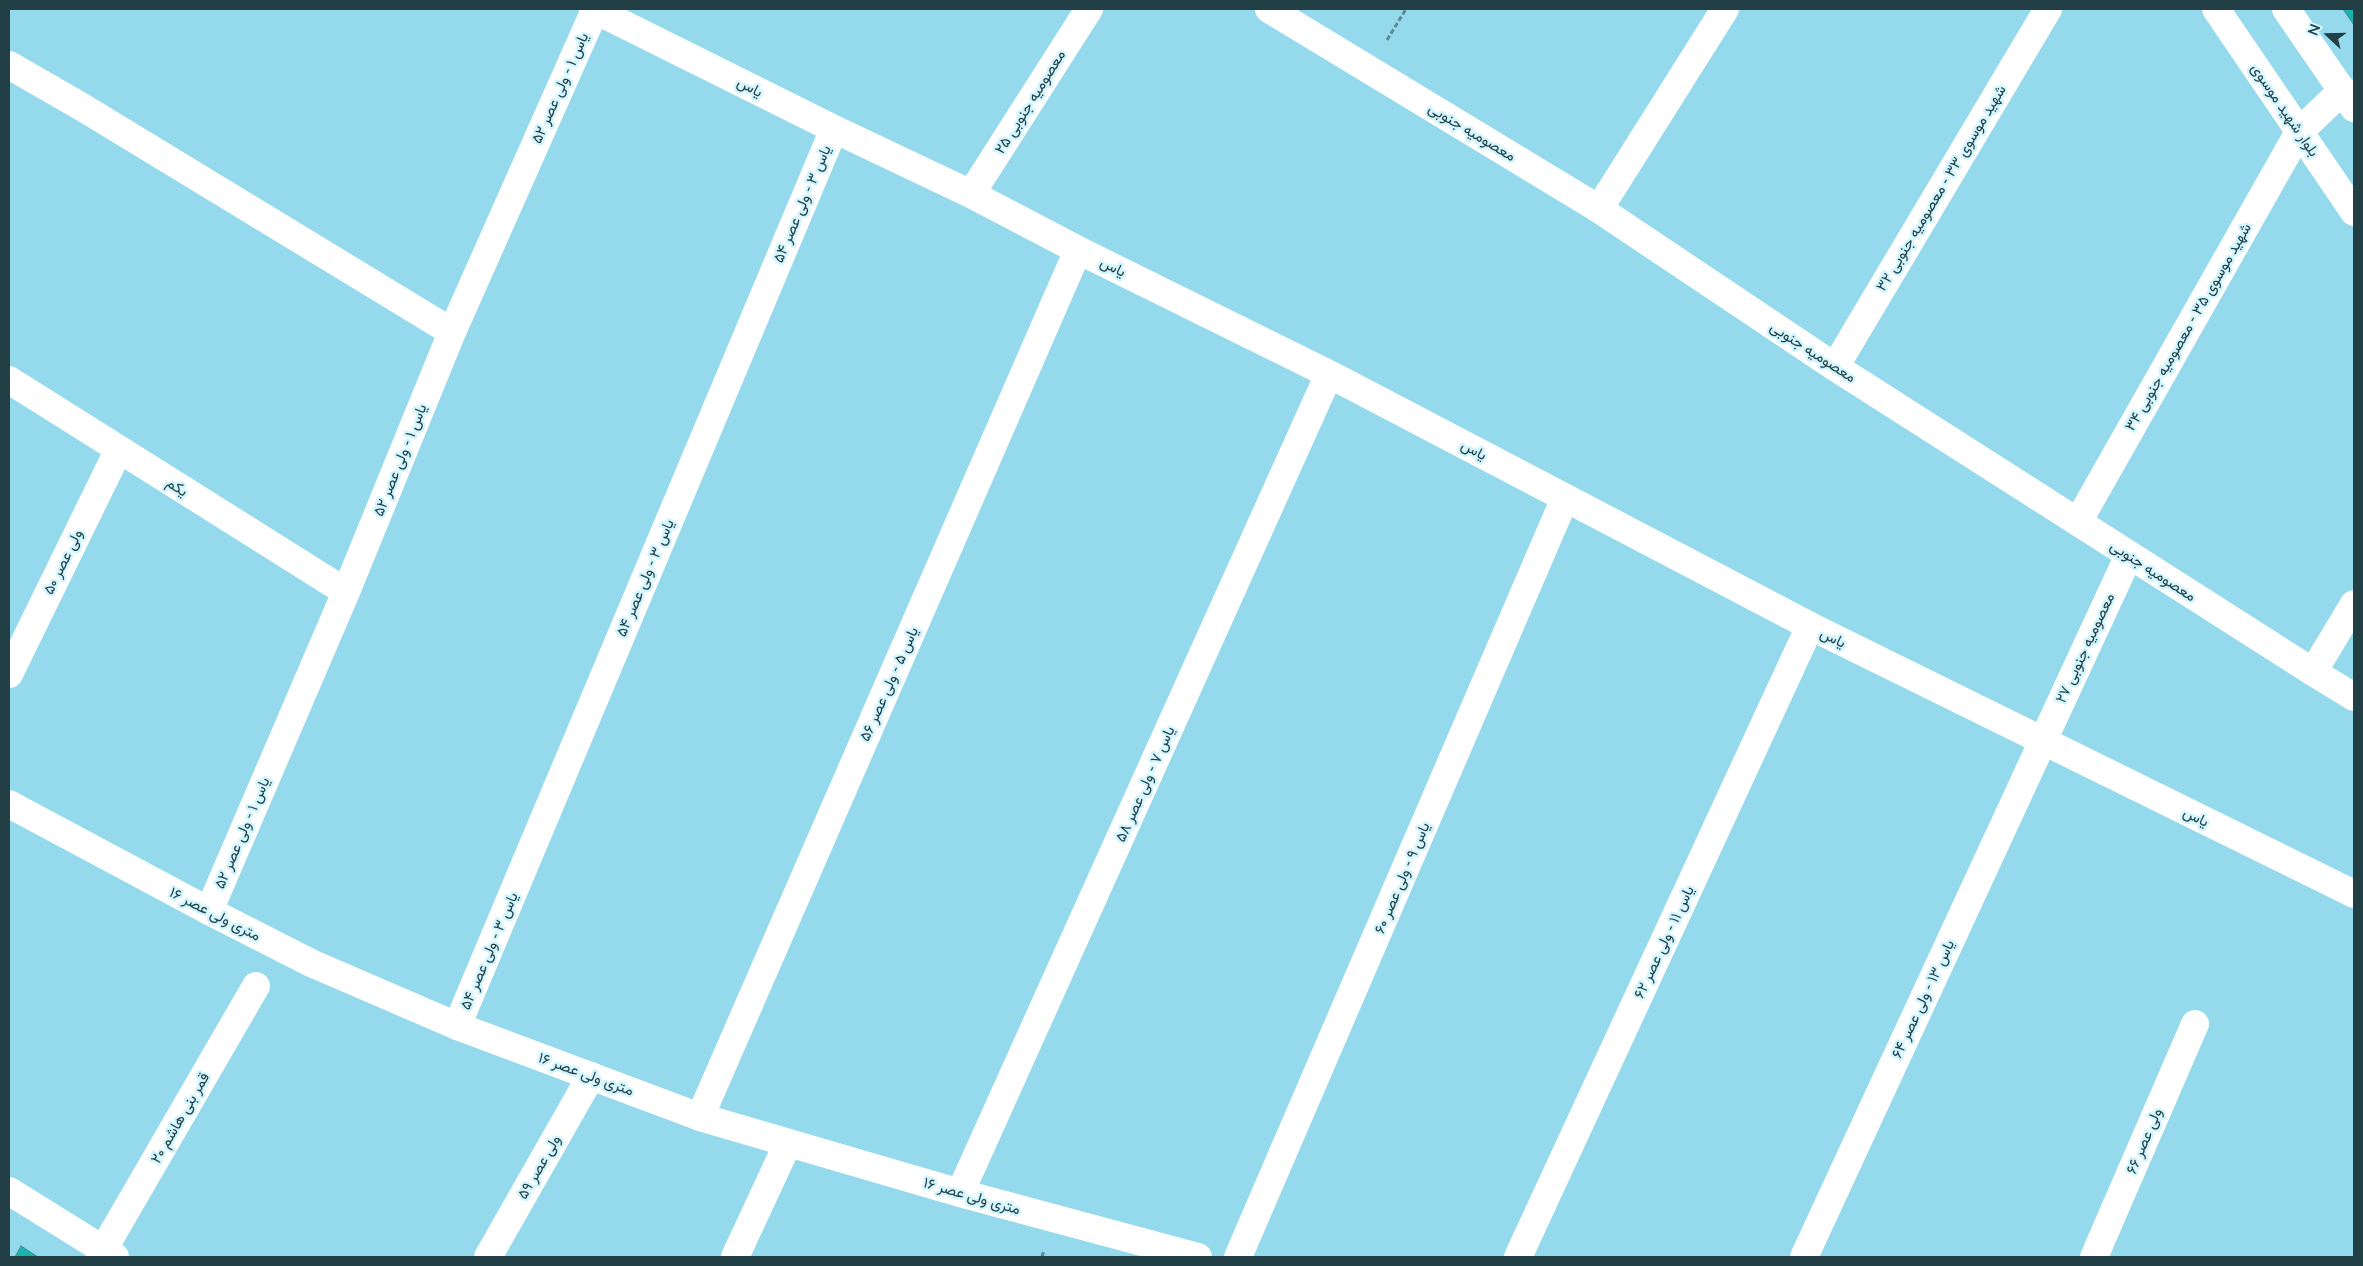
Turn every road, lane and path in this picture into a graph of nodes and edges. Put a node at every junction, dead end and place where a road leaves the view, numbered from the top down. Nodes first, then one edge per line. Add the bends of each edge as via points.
1 (594, 9) edge
2 (1089, 9) edge
3 (1269, 9) edge
4 (1724, 9) edge
5 (2048, 9) edge
6 (2216, 9) edge
7 (2286, 9) edge
8 (9, 65) edge
9 (2348, 99) edge
10 (834, 129) junction
11 (2299, 132) junction
12 (971, 194) junction
13 (1599, 209) junction
14 (2354, 212) edge
15 (1078, 250) junction
16 (452, 332) junction
17 (1834, 367) junction
18 (1329, 374) junction
19 (9, 380) edge
20 (118, 451) junction
21 (1565, 498) junction
22 (2078, 522) junction
23 (2129, 555) junction
24 (346, 592) junction
25 (2354, 604) edge
26 (1810, 626) junction
27 (2312, 672) junction
28 (9, 674) edge
29 (2354, 697) edge
30 (2042, 742) junction
31 (9, 804) edge
32 (2354, 894) edge
33 (209, 911) junction
34 (256, 986) dead end
35 (2195, 1024) dead end
36 (457, 1026) junction
37 (591, 1076) junction
38 (700, 1117) junction
39 (788, 1143) junction
40 (9, 1191) edge
41 (960, 1193) junction
42 (106, 1255) edge
43 (488, 1257) edge
44 (735, 1257) edge
45 (1198, 1257) edge
46 (1238, 1257) edge
47 (1518, 1257) edge
48 (1804, 1257) edge
49 (2094, 1257) edge

1 - 10 street, یاس
1 - 16 street, یاس ۱ - ولی عصر ۵۲
2 - 12 street, معصومیه جنوبی ۲۵
3 - 13 street, معصومیه جنوبی
4 - 13 street
5 - 17 street, شهید موسوی ۳۳ - معصومیه جنوبی ۳۲
6 - 11 street, بلوار شهید موسوی
7 - 9 street
8 - 16 street
9 - 11 street, شهید موسوی ۳۵ - معصومیه جنوبی ۳۴
10 - 12 street, یاس
10 - 36 street, یاس ۳ - ولی عصر ۵۴
11 - 14 street, بلوار شهید موسوی
11 - 22 street, شهید موسوی ۳۵ - معصومیه جنوبی ۳۴
12 - 15 street, یاس
13 - 17 street, معصومیه جنوبی
15 - 18 street, یاس
15 - 38 street, یاس ۵ - ولی عصر ۵۶
16 - 24 street, یاس ۱ - ولی عصر ۵۲
17 - 22 street, معصومیه جنوبی
18 - 21 street, یاس
18 - 41 street, یاس ۷ - ولی عصر ۵۸
19 - 20 street, یکم
20 - 24 street, یکم
20 - 28 street, ولی عصر ۵۰
21 - 26 street, یاس
21 - 46 street, یاس ۹ - ولی عصر ۶۰
22 - 23 street, معصومیه جنوبی
23 - 27 street, معصومیه جنوبی
23 - 30 street, معصومیه جنوبی ۲۷
24 - 33 street, یاس ۱ - ولی عصر ۵۲
25 - 27 street
26 - 30 street, یاس
26 - 47 street, یاس ۱۱ - ولی عصر ۶۲
27 - 29 street, معصومیه جنوبی
30 - 32 street, یاس
30 - 48 street, یاس ۱۳ - ولی عصر ۶۴
31 - 33 street, ۱۶ متری ولی عصر
33 - 36 street, ۱۶ متری ولی عصر via 312,963
34 - 42 street, قمر بنی هاشم ۲۰
35 - 49 street, ولی عصر ۶۶
36 - 37 street, ۱۶ متری ولی عصر
37 - 38 street, ۱۶ متری ولی عصر
37 - 43 street, ولی عصر ۵۹
38 - 39 street, ۱۶ متری ولی عصر
39 - 41 street, ۱۶ متری ولی عصر
39 - 44 street
40 - 42 street
41 - 45 street, ۱۶ متری ولی عصر

